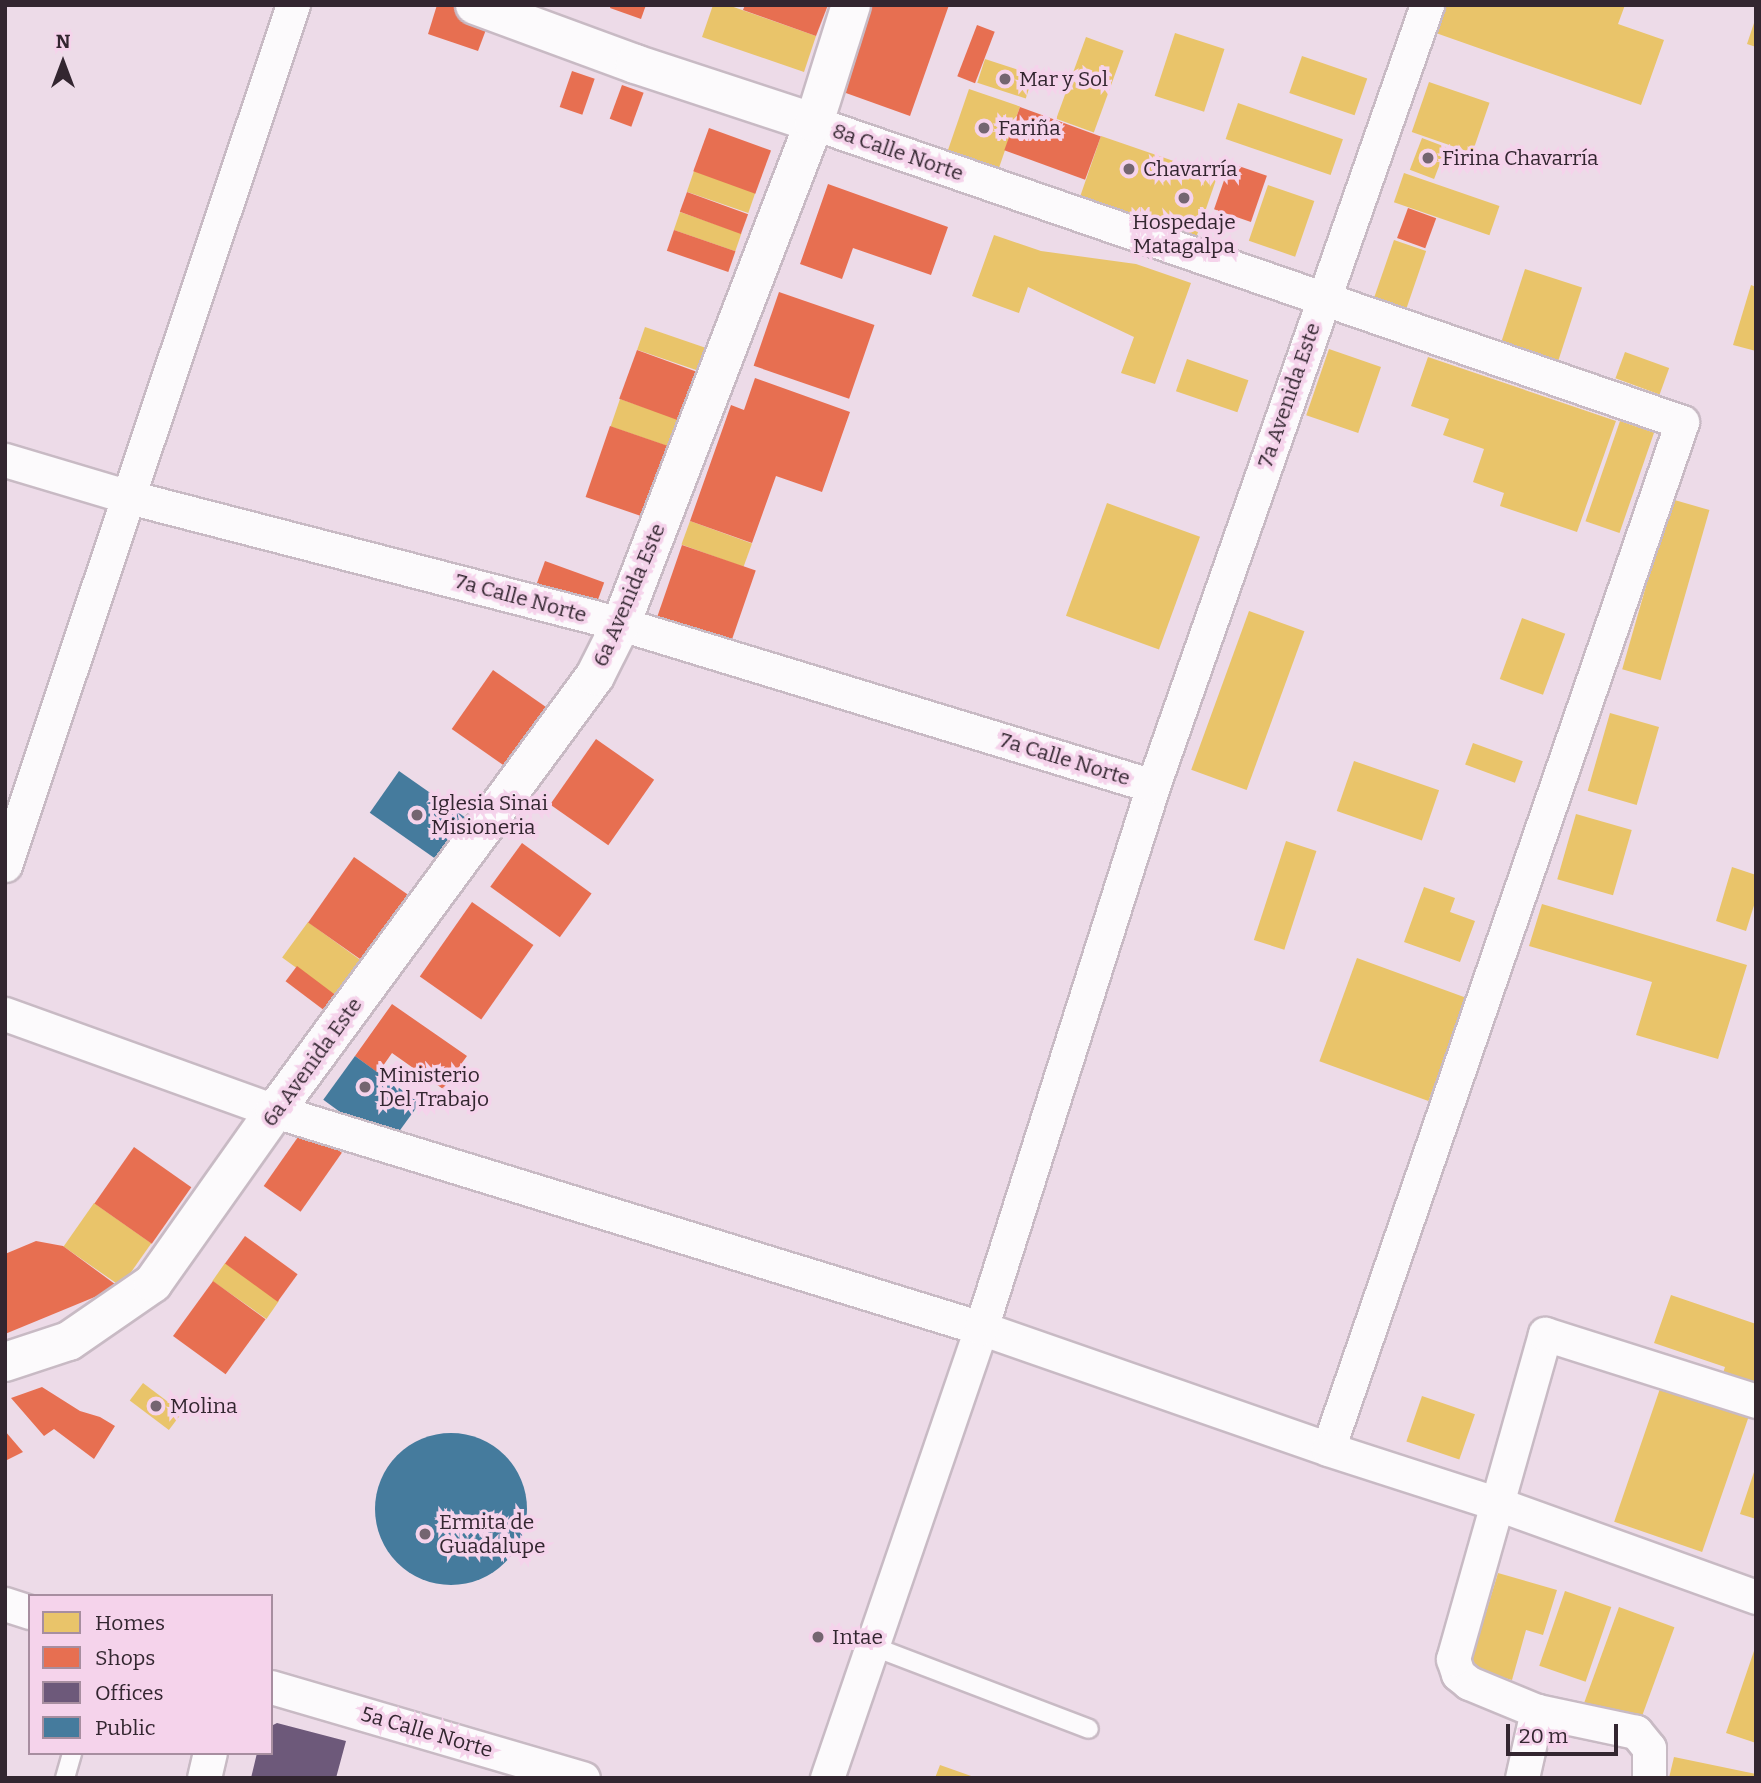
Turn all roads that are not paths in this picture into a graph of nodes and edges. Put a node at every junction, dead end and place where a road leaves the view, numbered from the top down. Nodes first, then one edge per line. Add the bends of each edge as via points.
1 (293, 5) edge
2 (475, 5) edge
3 (851, 5) edge
4 (1427, 5) edge
5 (814, 123) junction
6 (1322, 298) junction
7 (5, 460) edge
8 (129, 496) junction
9 (621, 624) junction
10 (1153, 786) junction
11 (5, 865) edge
12 (5, 1014) edge
13 (275, 1111) junction
14 (981, 1328) junction
15 (5, 1362) edge
16 (1756, 1401) edge
17 (1328, 1449) junction
18 (1498, 1504) junction
19 (1756, 1597) edge
20 (5, 1604) edge
21 (28, 1611) edge
22 (872, 1646) junction
23 (273, 1688) edge
24 (1537, 1711) junction
25 (1089, 1729) dead end
26 (71, 1755) edge
27 (210, 1755) edge
28 (65, 1778) edge
29 (204, 1778) edge
30 (583, 1778) edge
31 (827, 1778) edge
32 (1522, 1778) edge
33 (1649, 1778) edge

1 - 8 street
2 - 5 street, 8a Calle Norte
3 - 5 street, 6a Avenida Este
4 - 6 street, 7a Avenida Este
5 - 6 street, 8a Calle Norte
5 - 9 street, 6a Avenida Este
6 - 10 street, 7a Avenida Este
6 - 17 street, 8a Calle Norte via 1682,422
7 - 8 street, 7a Calle Norte
8 - 9 street, 7a Calle Norte
8 - 11 street
9 - 10 street, 7a Calle Norte
9 - 13 street, 6a Avenida Este via 595,676
10 - 14 street, 7a Avenida Este
12 - 13 street
13 - 14 street
13 - 15 street, 6a Avenida Este via 153,1283 69,1341
14 - 17 street
14 - 22 street, 7a Avenida Este
16 - 18 street via 1545,1334
17 - 18 street
18 - 19 street
18 - 24 street via 1453,1659 1458,1674 1469,1683
20 - 21 street
22 - 25 lane
22 - 31 street, 7a Avenida Este
23 - 30 street, 5a Calle Norte
24 - 32 street
24 - 33 street via 1636,1732 1649,1748
26 - 28 lane
27 - 29 street

